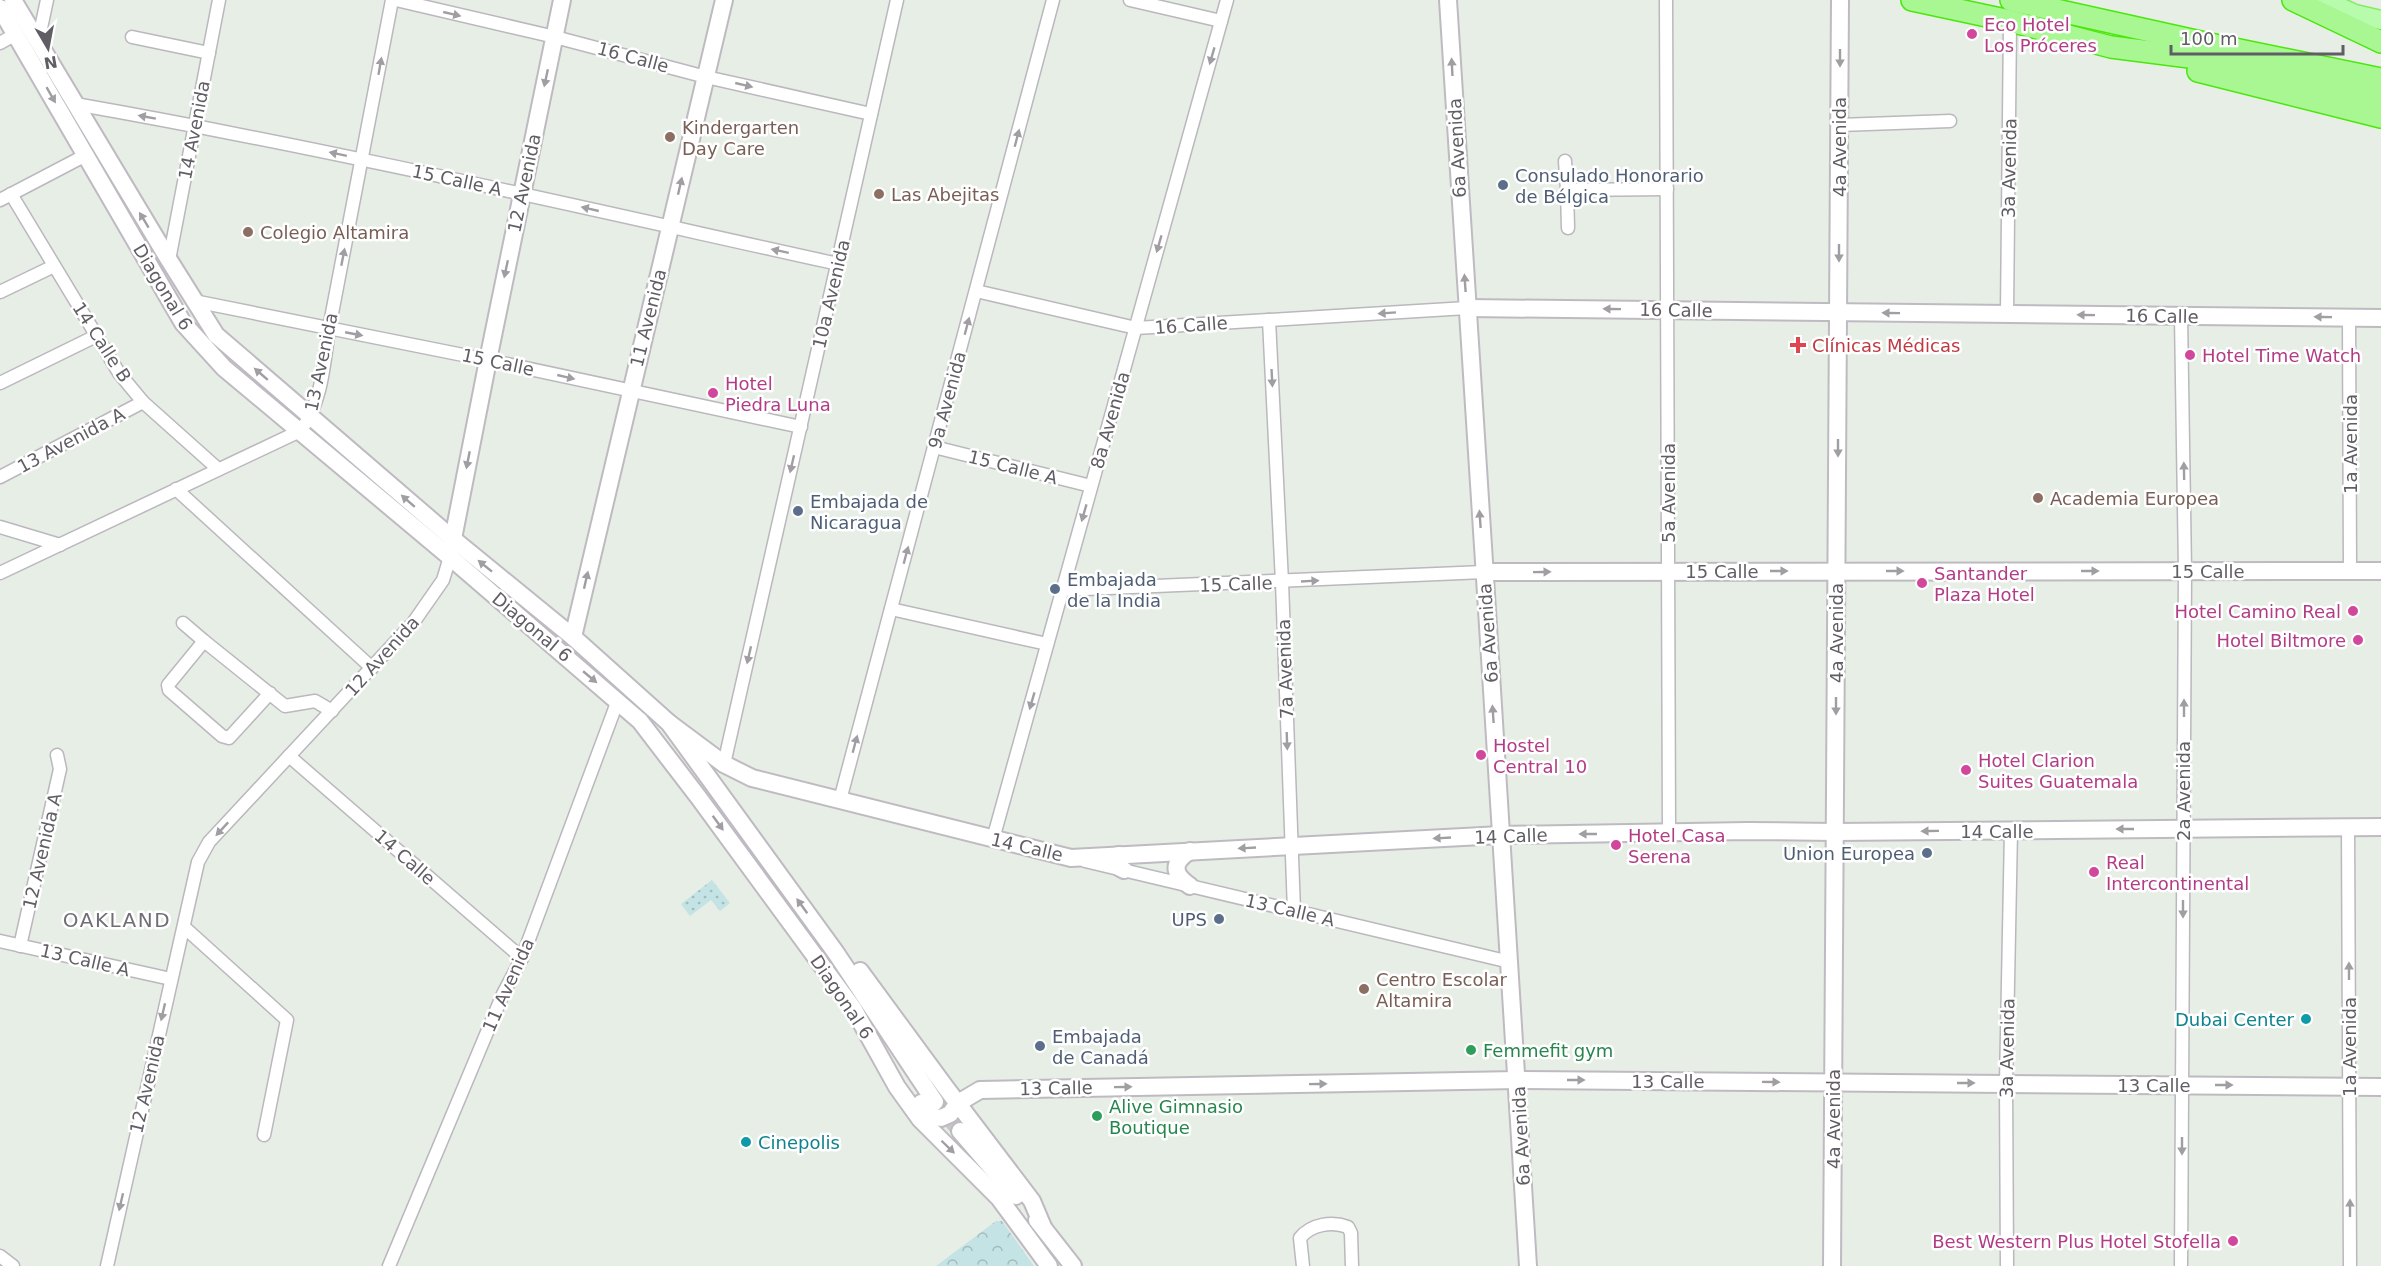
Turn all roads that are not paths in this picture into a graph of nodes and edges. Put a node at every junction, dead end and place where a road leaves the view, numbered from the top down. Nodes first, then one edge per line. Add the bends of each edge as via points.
1 (13, 0) edge
2 (46, 0) edge
3 (219, 0) edge
4 (394, 0) edge
5 (562, 0) edge
6 (724, 0) edge
7 (897, 0) edge
8 (1053, 0) edge
9 (1130, 0) edge
10 (1227, 0) edge
11 (1448, 0) edge
12 (1666, 0) edge
13 (1840, 0) edge
14 (1912, 0) edge
15 (2011, 0) edge
16 (2293, 0) edge
17 (2324, 0) edge
18 (0, 8) edge
19 (2381, 20) edge
20 (1221, 21) junction
21 (2010, 21) junction
22 (16, 34) junction
23 (2171, 34) junction
24 (132, 37) dead end
25 (555, 37) junction
26 (38, 42) junction
27 (2381, 42) edge
28 (0, 43) edge
29 (2110, 47) junction
30 (209, 53) junction
31 (2381, 66) edge
32 (706, 77) junction
33 (2381, 79) edge
34 (2381, 96) edge
35 (75, 104) junction
36 (871, 114) junction
37 (2381, 117) edge
38 (1950, 121) dead end
39 (194, 125) junction
40 (1840, 125) junction
41 (86, 155) junction
42 (363, 159) junction
43 (1565, 161) dead end
44 (1667, 189) junction
45 (1567, 190) junction
46 (521, 194) junction
47 (5, 197) edge
48 (670, 227) junction
49 (1568, 228) dead end
50 (169, 261) junction
51 (838, 264) junction
52 (54, 266) junction
53 (976, 291) junction
54 (0, 292) edge
55 (194, 302) junction
56 (1467, 308) junction
57 (1667, 310) junction
58 (1838, 312) junction
59 (2007, 314) junction
60 (2181, 316) junction
61 (2349, 318) junction
62 (2381, 318) edge
63 (1269, 320) junction
64 (1136, 328) junction
65 (328, 329) junction
66 (96, 336) junction
67 (488, 360) junction
68 (0, 383) edge
69 (630, 392) junction
70 (143, 402) junction
71 (311, 417) junction
72 (801, 428) junction
73 (300, 431) junction
74 (934, 447) junction
75 (218, 470) junction
76 (0, 477) edge
77 (1091, 486) junction
78 (176, 489) junction
79 (0, 527) edge
80 (453, 540) junction
81 (60, 545) junction
82 (450, 557) junction
83 (2350, 570) junction
84 (1668, 571) junction
85 (1837, 571) junction
86 (2185, 571) junction
87 (2381, 571) edge
88 (1484, 572) junction
89 (0, 573) edge
90 (1282, 582) junction
91 (1062, 590) junction
92 (891, 609) junction
93 (183, 623) dead end
94 (573, 637) junction
95 (204, 640) junction
96 (1047, 644) junction
97 (372, 668) junction
98 (270, 693) junction
99 (618, 700) junction
100 (332, 711) junction
101 (669, 723) junction
102 (57, 755) dead end
103 (289, 756) junction
104 (724, 764) junction
105 (840, 800) junction
106 (2348, 827) junction
107 (2381, 827) edge
108 (2183, 829) junction
109 (2011, 831) junction
110 (1835, 832) junction
111 (1669, 834) junction
112 (1501, 835) junction
113 (993, 839) junction
114 (1291, 846) junction
115 (1190, 851) junction
116 (1121, 863) junction
117 (1190, 886) junction
118 (1294, 911) junction
119 (184, 927) junction
120 (0, 941) edge
121 (20, 946) junction
122 (836, 953) junction
123 (522, 958) junction
124 (1510, 962) junction
125 (171, 979) junction
126 (864, 1026) junction
127 (1518, 1080) junction
128 (1833, 1082) junction
129 (2006, 1084) junction
130 (2182, 1085) junction
131 (2349, 1086) junction
132 (2381, 1087) edge
133 (980, 1090) junction
134 (935, 1102) tunnel mouth
135 (958, 1103) junction
136 (965, 1124) junction
137 (264, 1135) dead end
138 (1005, 1207) junction
139 (0, 1257) edge
140 (13, 1266) edge
141 (107, 1266) edge
142 (390, 1266) edge
143 (1040, 1266) edge
144 (1049, 1266) edge
145 (1073, 1266) edge
146 (1303, 1266) edge
147 (1352, 1266) edge
148 (1528, 1266) edge
149 (1832, 1266) edge
150 (2007, 1266) edge
151 (2181, 1266) edge
152 (2350, 1266) edge

1 - 26 street, Diagonal 6
2 - 26 street
3 - 30 street, 14 Avenida
4 -> 25 street, 16 Calle
42 -> 4 street, 13 Avenida
5 - 25 street, 12 Avenida
6 - 32 street, 11 Avenida
7 - 36 street, 10a Avenida
53 -> 8 street, 9a Avenida
9 - 20 street
10 - 20 street, 8a Avenida
56 -> 11 street, 6a Avenida
12 - 44 street, 5a Avenida
13 -> 40 street, 4a Avenida
14 - 21 highway
15 - 23 highway
16 - 27 highway
17 - 19 main road
18 - 22 street, Diagonal 6
20 -> 64 street, 8a Avenida
21 - 29 highway
21 - 59 street, 3a Avenida
22 - 28 street
22 -> 41 street, Diagonal 6
23 - 31 highway via 2197,30 2222,33
23 - 33 highway
24 - 30 street
25 - 32 street, 16 Calle
25 -> 46 street, 12 Avenida
26 - 35 street, Diagonal 6
29 - 34 highway via 2205,59
29 - 37 highway
30 - 39 street, 14 Avenida
32 -> 36 street, 16 Calle
48 -> 32 street, 11 Avenida
39 -> 35 street, 15 Calle A
50 -> 35 street, Diagonal 6
36 - 51 street, 10a Avenida
38 - 40 street
42 -> 39 street, 15 Calle A
39 - 50 street, 14 Avenida
40 -> 58 street, 4a Avenida
41 - 47 street
41 - 73 street, Diagonal 6 via 188,330 224,368
42 - 46 street, 15 Calle A
65 -> 42 street, 13 Avenida
43 - 45 street
44 - 45 street
44 - 57 street, 5a Avenida
45 - 49 street
48 -> 46 street, 15 Calle A
46 -> 67 street, 12 Avenida
47 - 52 street, 14 Calle B
51 -> 48 street, 15 Calle A
48 - 69 street, 11 Avenida
50 - 55 street, Diagonal 6
51 - 72 street, 10a Avenida
52 - 54 street
52 - 66 street, 14 Calle B
53 - 64 street, 16 Calle
74 -> 53 street, 9a Avenida
55 - 65 street, 15 Calle
71 -> 55 street, Diagonal 6 via 216,335
57 -> 56 street, 16 Calle
56 -> 63 street, 16 Calle
88 -> 56 street, 6a Avenida
57 - 58 street, 16 Calle
57 - 84 street, 5a Avenida
59 -> 58 street, 16 Calle
58 -> 85 street, 4a Avenida
60 -> 59 street, 16 Calle
61 -> 60 street, 16 Calle
86 -> 60 street, 2a Avenida
61 - 62 street, 16 Calle
61 - 83 street, 1a Avenida
63 - 64 street, 16 Calle
63 -> 90 street, 7a Avenida
64 - 77 street, 8a Avenida
65 -> 67 street, 15 Calle
65 - 71 street, 13 Avenida
66 - 68 street
66 - 70 street, 14 Calle B
67 -> 69 street, 15 Calle
67 -> 80 street, 12 Avenida
69 - 72 street, 15 Calle
94 -> 69 street, 11 Avenida
70 - 75 street, 14 Calle B
70 - 76 street, 13 Avenida A
71 - 73 street, 13 Avenida
80 -> 71 street, Diagonal 6
72 -> 104 street, 10a Avenida
73 - 75 street, 13 Avenida
73 - 82 street, Diagonal 6
74 - 77 street, 15 Calle A
92 -> 74 street, 9a Avenida
75 - 78 street, 13 Avenida
77 -> 91 street, 8a Avenida
78 - 81 street, 13 Avenida
78 - 97 street
79 - 81 street
80 - 82 street, 12 Avenida
94 -> 80 street, Diagonal 6
81 - 89 street, 13 Avenida
82 - 97 street, 12 Avenida via 434,596
82 -> 99 street, Diagonal 6
83 - 86 street, 15 Calle
83 - 87 street, 15 Calle
84 -> 85 street, 15 Calle
88 -> 84 street, 15 Calle
84 - 111 street, 5a Avenida
85 -> 86 street, 15 Calle
85 -> 110 street, 4a Avenida
108 -> 86 street, 2a Avenida
90 -> 88 street, 15 Calle
112 -> 88 street, 6a Avenida
90 - 91 street, 15 Calle
90 -> 114 street, 7a Avenida
91 - 96 street, 8a Avenida
92 - 96 street
105 -> 92 street, 9a Avenida
93 - 95 street
94 - 101 street, Diagonal 6
95 - 98 street
95 - 98 street via 168,688 222,736 229,738 235,734
96 -> 113 street, 8a Avenida
97 - 100 street, 12 Avenida
98 - 100 street via 285,706 315,701
99 - 123 street, 11 Avenida
99 -> 126 street, Diagonal 6 via 640,721 699,798
100 - 103 street, 12 Avenida
101 - 104 street, 14 Calle
122 -> 101 street, Diagonal 6
102 - 121 street, 12 Avenida A via 60,769
103 -> 119 street, 12 Avenida via 209,842 198,862
103 - 123 street, 14 Calle
104 - 105 street, 14 Calle via 752,778
105 - 113 street, 14 Calle
106 - 107 street, 14 Calle
106 - 108 street, 14 Calle
131 -> 106 street, 1a Avenida
108 -> 109 street, 14 Calle
108 -> 130 street, 2a Avenida
109 -> 110 street, 14 Calle
109 - 129 street, 3a Avenida
110 - 111 street, 14 Calle
110 - 128 street, 4a Avenida
111 -> 112 street, 14 Calle
112 -> 114 street, 14 Calle
112 - 124 street, 6a Avenida
113 - 116 street, 14 Calle via 1071,858
114 -> 115 street, 14 Calle
114 - 118 street, 7a Avenida
115 - 116 street, 14 Calle
115 - 117 street via 1176,869 1179,878
116 - 117 street, 13 Calle A
117 - 118 street, 13 Calle A
118 - 124 street, 13 Calle A
119 - 125 street, 12 Avenida
119 - 137 street via 287,1020
120 - 121 street, 13 Calle A
121 - 125 street, 13 Calle A
122 - 134 street, Diagonal 6
122 - 135 street, Diagonal 6 via 853,960
123 - 142 street, 11 Avenida via 503,994
124 - 127 street, 6a Avenida
125 -> 141 street, 12 Avenida
126 - 135 street, 13 Calle via 874,1031 930,1116 946,1117
126 -> 138 street, Diagonal 6 via 897,1087 920,1119
127 -> 128 street, 13 Calle
133 -> 127 street, 13 Calle
127 - 148 street, 6a Avenida
128 -> 129 street, 13 Calle
128 - 149 street, 4a Avenida
129 - 130 street, 13 Calle
129 - 150 street, 3a Avenida
130 -> 131 street, 13 Calle
130 -> 151 street, 2a Avenida
131 - 132 street, 13 Calle
152 -> 131 street, 1a Avenida
133 - 135 street, 13 Calle
133 - 136 street via 969,1102
135 - 136 street, Diagonal 6
136 - 145 street, Diagonal 6 via 1032,1201 1043,1227
138 - 143 street via 1006,1218
138 - 144 street, Diagonal 6
139 - 140 street
146 - 147 street via 1300,1238 1305,1231 1339,1224 1351,1233

